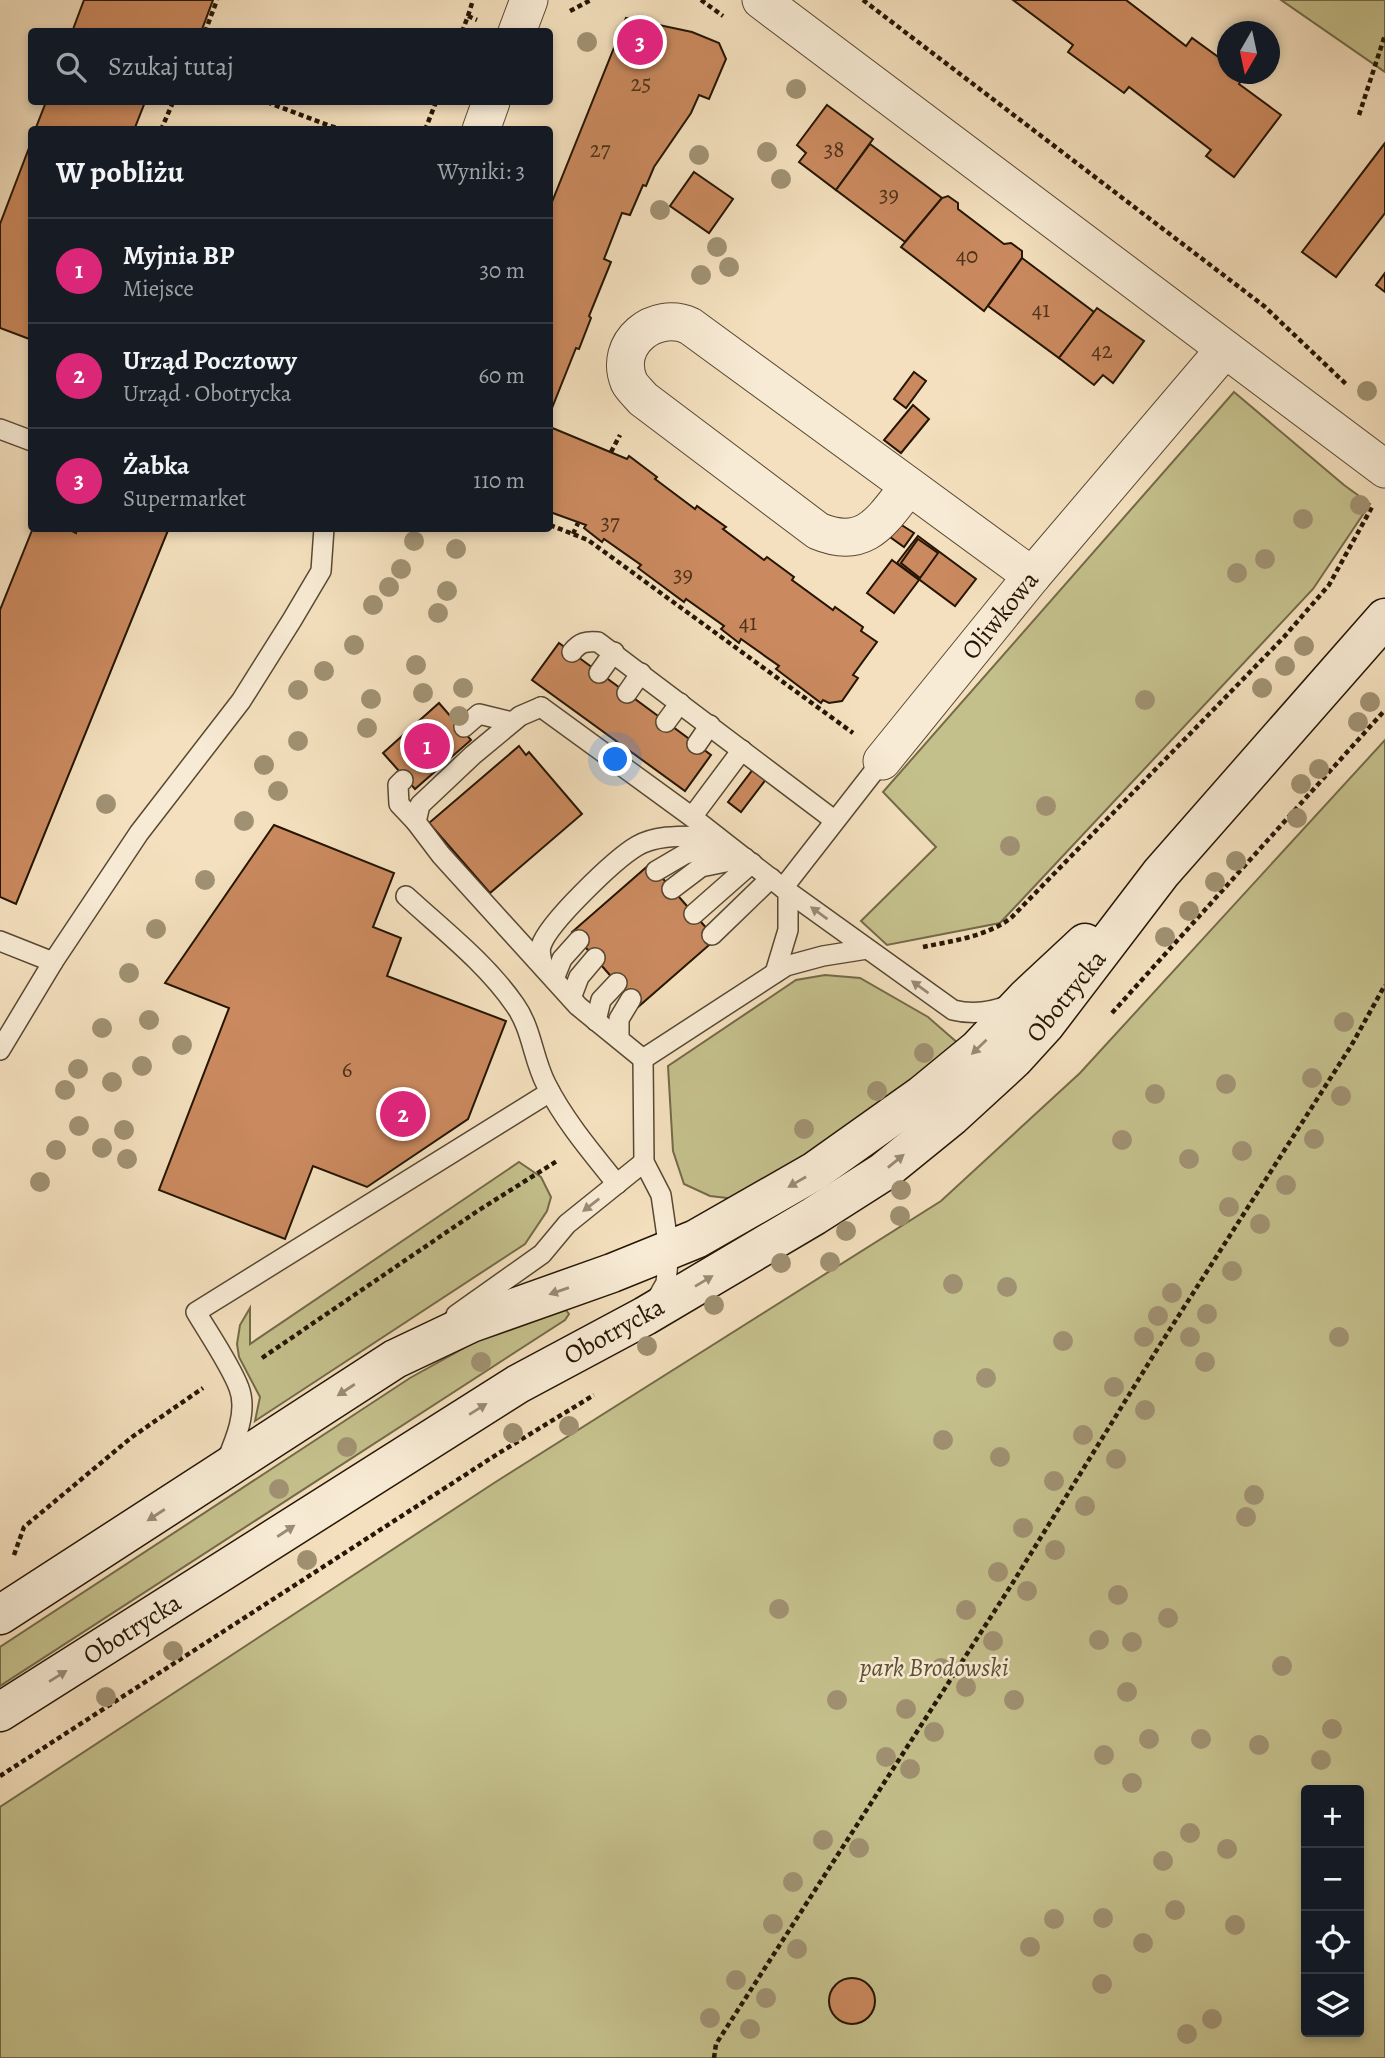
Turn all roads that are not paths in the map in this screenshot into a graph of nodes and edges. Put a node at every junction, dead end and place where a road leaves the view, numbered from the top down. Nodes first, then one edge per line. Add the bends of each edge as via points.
1 (529, 0) edge
2 (761, 0) edge
3 (518, 28) edge
4 (490, 105) edge
5 (482, 126) edge
6 (1225, 349) junction
7 (0, 429) edge
8 (28, 440) edge
9 (1380, 485) edge
10 (909, 486) junction
11 (324, 532) edge
12 (1032, 576) junction
13 (1385, 618) edge
14 (606, 647) junction
15 (572, 652) dead end
16 (599, 673) dead end
17 (641, 673) junction
18 (627, 693) dead end
19 (680, 703) junction
20 (666, 722) dead end
21 (512, 723) junction
22 (710, 725) junction
23 (464, 727) dead end
24 (697, 744) dead end
25 (742, 750) junction
26 (869, 750) joint
27 (404, 780) dead end
28 (692, 817) junction
29 (834, 820) junction
30 (416, 822) junction
31 (721, 839) junction
32 (749, 861) junction
33 (656, 871) dead end
34 (1161, 873) junction
35 (781, 886) junction
36 (672, 889) dead end
37 (406, 895) dead end
38 (694, 914) dead end
39 (712, 935) dead end
40 (579, 940) dead end
41 (0, 941) edge
42 (874, 953) junction
43 (595, 958) dead end
44 (53, 962) junction
45 (548, 973) junction
46 (775, 973) junction
47 (617, 983) dead end
48 (571, 998) junction
49 (1026, 998) junction
50 (632, 999) dead end
51 (596, 1021) junction
52 (619, 1039) junction
53 (0, 1050) edge
54 (643, 1059) junction
55 (550, 1092) junction
56 (645, 1162) junction
57 (617, 1184) junction
58 (669, 1250) junction
59 (645, 1316) junction
60 (395, 1359) junction
61 (221, 1473) junction
62 (0, 1615) edge
63 (0, 1712) edge

1 - 3 street
2 - 6 street
4 - 5 street
6 - 9 street
6 - 12 street, Oliwkowa
7 - 8 lane
10 - 10 street via 879,525 867,532 851,539 818,531 643,399 626,370 636,337 663,321 690,326
10 - 12 street
11 - 44 lane via 321,571 241,701 139,833
12 - 26 street, Oliwkowa
13 - 34 street, Obotrycka
14 - 15 lane via 585,641
14 - 16 lane
14 - 17 lane
17 - 18 lane
17 - 19 lane
19 - 20 lane
19 - 22 lane
21 - 23 lane via 479,714
21 - 28 lane via 543,698 665,788
21 - 30 lane via 420,805
22 - 24 lane
22 - 25 lane
25 - 28 lane
25 - 29 lane
26 - 29 lane, Oliwkowa
27 - 30 lane via 398,785 399,804
28 - 31 lane
29 - 35 lane, Oliwkowa
30 - 45 lane
31 - 32 lane
31 - 33 lane
31 - 45 lane via 663,838 638,845 589,886 549,932 540,948
32 - 35 lane
32 - 36 lane via 701,867
32 - 38 lane
34 - 49 street, Obotrycka
59 -> 34 street, Obotrycka via 883,1172 952,1116 1045,1026
35 - 39 lane, Oliwkowa
42 -> 35 lane
35 - 46 lane via 788,930
37 - 55 lane via 495,978 517,1007
40 - 45 lane
41 - 44 lane
42 - 46 lane via 811,960
49 -> 42 lane via 993,1011 969,1014 953,1010
43 - 48 lane via 579,977
44 - 53 lane
45 - 48 lane
46 - 54 lane
47 - 51 lane via 601,1000
48 - 51 lane
49 -> 58 street, Obotrycka via 978,1049 862,1140 721,1226
50 - 52 lane via 619,1018
51 - 52 lane
52 - 54 lane
54 - 56 lane
55 - 57 lane
55 - 61 lane via 196,1312 240,1390 237,1432
56 - 57 lane
56 - 58 lane via 661,1195
57 -> 60 lane via 567,1224 542,1254
58 - 59 lane via 666,1283
58 -> 60 street, Obotrycka via 471,1323
63 -> 59 street, Obotrycka via 518,1384
60 -> 61 street, Obotrycka
61 -> 62 street, Obotrycka

